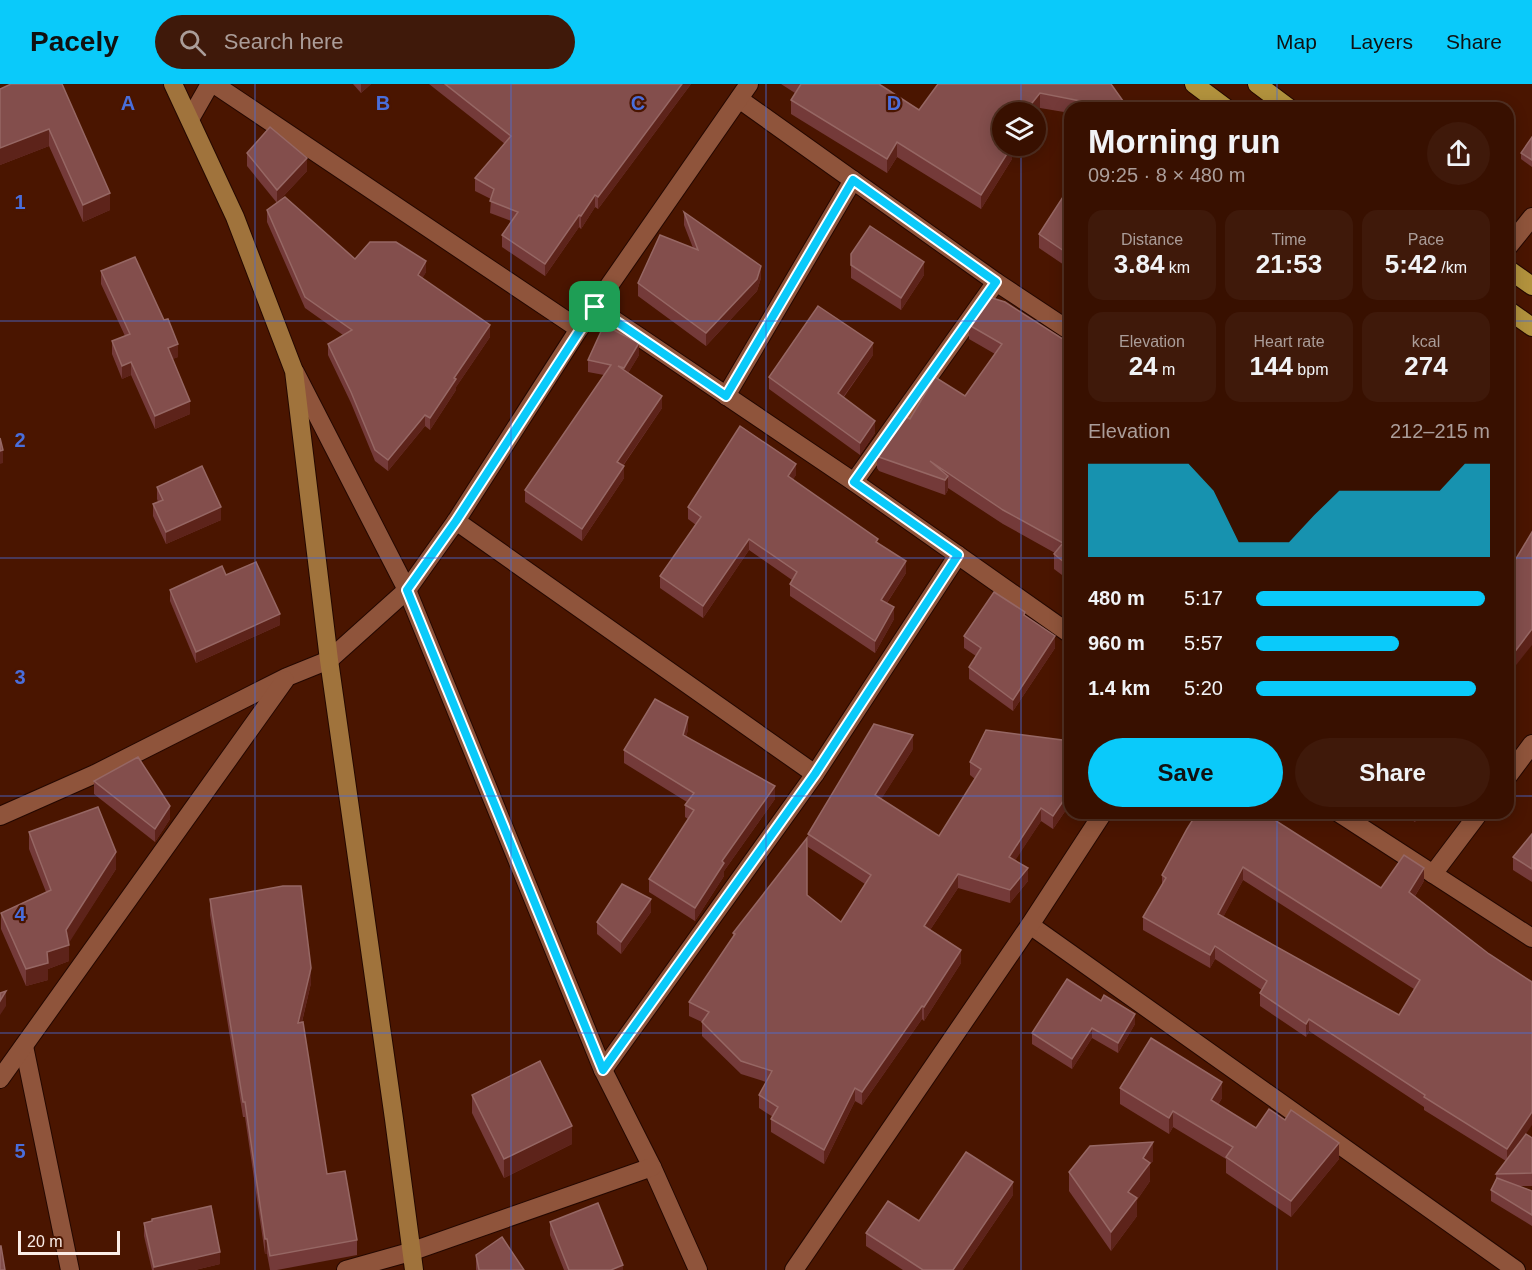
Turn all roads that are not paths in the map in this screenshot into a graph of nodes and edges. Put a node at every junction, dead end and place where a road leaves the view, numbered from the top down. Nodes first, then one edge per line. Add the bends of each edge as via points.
1 (173, 84) edge
2 (212, 84) edge
3 (1194, 84) edge
4 (1257, 84) edge
5 (744, 91) edge
6 (1219, 102) edge
7 (1281, 102) edge
8 (190, 119) junction
9 (853, 180) junction
10 (1532, 217) edge
11 (1514, 240) edge
12 (1514, 273) edge
13 (996, 282) junction
14 (1532, 286) edge
15 (595, 307) junction
16 (1514, 314) edge
17 (1064, 327) edge
18 (1532, 327) edge
19 (579, 329) junction
20 (294, 371) junction
21 (726, 396) junction
22 (854, 482) junction
23 (456, 521) junction
24 (958, 555) junction
25 (407, 590) junction
26 (1064, 630) edge
27 (329, 660) junction
28 (287, 677) junction
29 (1532, 744) edge
30 (1514, 768) edge
31 (815, 774) junction
32 (0, 816) edge
33 (1099, 819) edge
34 (1348, 819) edge
35 (1474, 819) edge
36 (1433, 874) junction
37 (1030, 925) junction
38 (1532, 938) edge
39 (24, 1046) junction
40 (603, 1070) junction
41 (0, 1079) edge
42 (652, 1167) junction
43 (410, 1252) junction
44 (70, 1270) edge
45 (346, 1270) edge
46 (414, 1270) edge
47 (698, 1270) edge
48 (794, 1270) edge
49 (1516, 1270) edge

1 - 8 street
2 - 8 street
2 - 19 street
3 - 6 main road
4 - 7 main road
5 - 9 street
5 - 15 street
8 - 20 street via 235,217
9 - 13 street
9 - 21 street
10 - 11 street
12 - 14 main road
13 - 17 street
13 - 22 street
15 - 19 street
15 - 21 street
16 - 18 main road
19 - 23 street
20 - 25 street
20 - 27 street
21 - 22 street
22 - 24 street
23 - 25 street
23 - 31 street
24 - 26 street
24 - 31 street
25 - 27 street
25 - 40 street
27 - 28 street
27 - 43 street
28 - 32 street via 95,774
28 - 39 street
29 - 30 street
31 - 40 street
33 - 37 street
34 - 36 street
35 - 36 street
36 - 38 street
37 - 48 street
37 - 49 street
39 - 41 street
39 - 44 street
40 - 42 street
42 - 43 street
42 - 47 street
43 - 45 street
43 - 46 street

